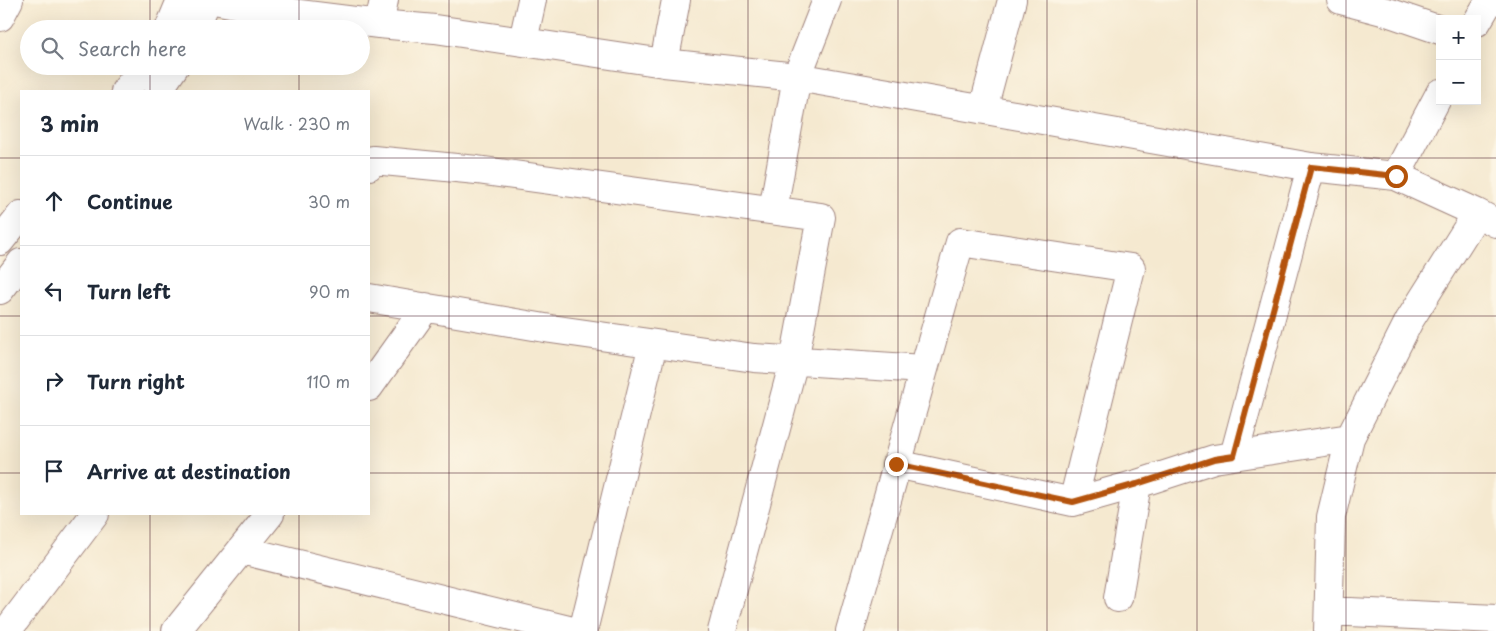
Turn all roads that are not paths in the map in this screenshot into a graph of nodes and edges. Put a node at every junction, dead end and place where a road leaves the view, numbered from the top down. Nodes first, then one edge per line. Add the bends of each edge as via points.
1 (9, 0) edge
2 (181, 0) edge
3 (207, 0) edge
4 (214, 0) edge
5 (532, 0) edge
6 (676, 0) edge
7 (827, 0) edge
8 (1012, 0) edge
9 (1341, 0) edge
10 (1490, 0) edge
11 (382, 12) edge
12 (1481, 15) edge
13 (0, 17) edge
14 (172, 20) edge
15 (199, 20) edge
16 (1436, 29) edge
17 (523, 41) junction
18 (664, 63) junction
19 (138, 75) edge
20 (169, 75) edge
21 (797, 77) junction
22 (126, 90) edge
23 (159, 90) edge
24 (1436, 101) edge
25 (983, 109) junction
26 (370, 164) edge
27 (1311, 167) junction
28 (1396, 176) junction
29 (773, 210) junction
30 (20, 216) edge
31 (1486, 218) edge
32 (0, 241) edge
33 (20, 264) edge
34 (0, 290) edge
35 (370, 298) edge
36 (426, 308) junction
37 (653, 344) junction
38 (794, 361) junction
39 (923, 370) junction
40 (370, 386) edge
41 (1350, 438) junction
42 (1234, 456) junction
43 (896, 464) junction
44 (1137, 484) junction
45 (1073, 502) junction
46 (94, 515) edge
47 (269, 515) edge
48 (241, 550) junction
49 (1118, 598) dead end
50 (1496, 618) edge
51 (1329, 621) edge
52 (6, 631) edge
53 (176, 631) edge
54 (574, 631) edge
55 (583, 631) edge
56 (722, 631) edge
57 (850, 631) edge

1 - 13 street
2 - 14 street
3 - 15 street
4 - 11 street via 276,11
5 - 17 street
6 - 18 street
7 - 21 street
8 - 25 street
9 - 16 street via 1390,12
10 - 12 street
11 - 17 street via 435,29
17 - 18 street
18 - 21 street
19 - 22 street
20 - 23 street
21 - 25 street
21 - 29 street
24 - 28 street
25 - 27 street
26 - 29 street via 373,160 478,170
27 - 28 street
27 - 42 street
28 - 31 street
29 - 38 street via 821,217
30 - 32 street
31 - 41 street via 1409,321
33 - 34 street
35 - 36 street
36 - 37 street
36 - 40 street
37 - 38 street
37 - 55 street
38 - 39 street
38 - 56 street
39 - 43 street
39 - 45 street via 960,242 1132,268
41 - 42 street
41 - 51 street via 1331,517
42 - 44 street via 1214,459
43 - 45 street
43 - 57 street
44 - 45 street
44 - 49 street
46 - 52 street
47 - 48 street
48 - 53 street
48 - 54 street
50 - 51 street

